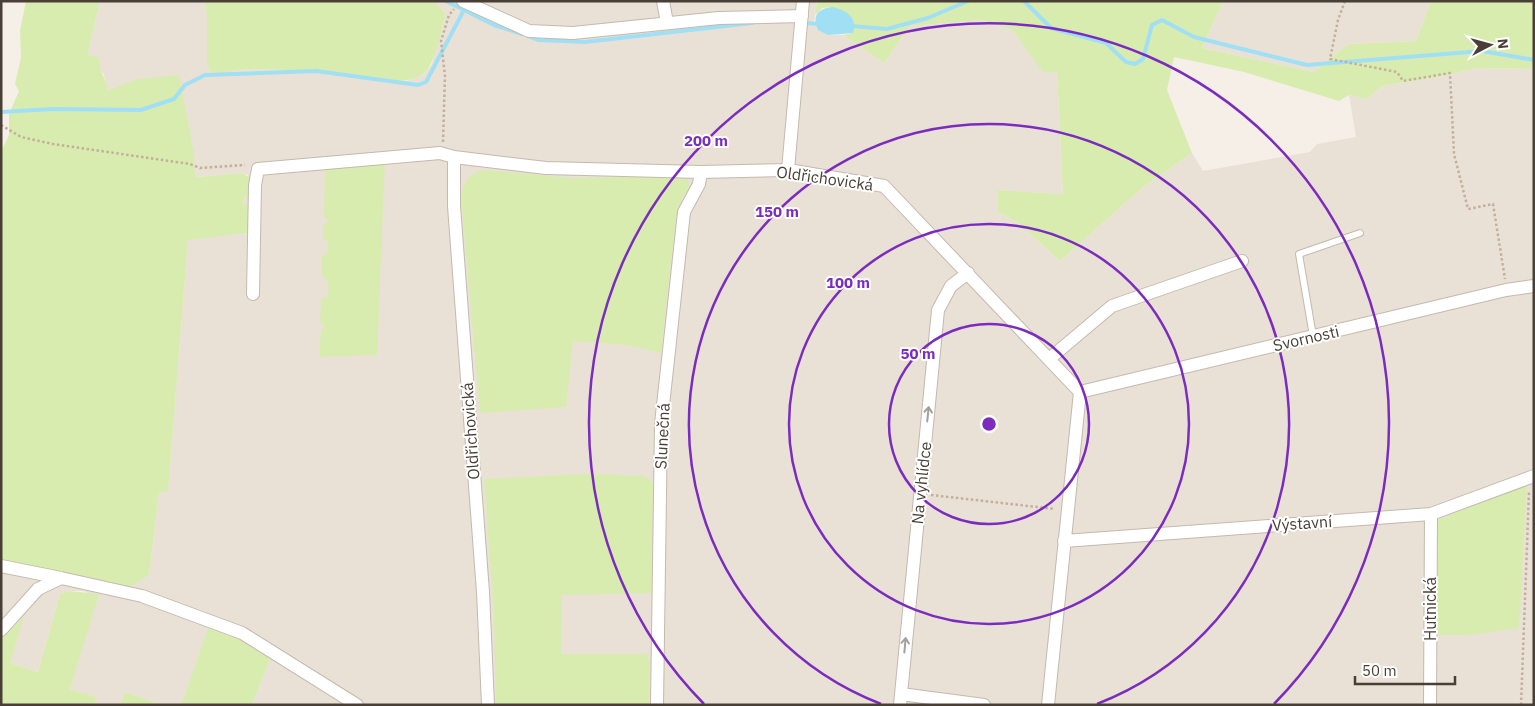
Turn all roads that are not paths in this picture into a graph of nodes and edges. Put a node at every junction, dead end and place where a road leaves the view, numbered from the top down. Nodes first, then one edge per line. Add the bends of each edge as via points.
1 (663, 1) edge
2 (803, 1) edge
3 (459, 5) edge
4 (802, 16) junction
5 (667, 23) junction
6 (454, 157) junction
7 (788, 170) junction
8 (701, 172) junction
9 (1360, 233) dead end
10 (1242, 261) dead end
11 (968, 272) junction
12 (1534, 286) edge
13 (252, 294) dead end
14 (1313, 336) junction
15 (1049, 360) junction
16 (1080, 392) junction
17 (1531, 477) edge
18 (1430, 514) junction
19 (1064, 541) junction
20 (1, 566) edge
21 (61, 578) junction
22 (1, 630) edge
23 (900, 699) edge
24 (357, 705) edge
25 (488, 705) edge
26 (657, 705) edge
27 (984, 705) edge
28 (1048, 705) edge
29 (1430, 705) edge

1 - 5 street
2 - 4 street
3 - 5 street via 529,31 573,32
4 - 5 street
4 - 7 street
6 - 8 street, Oldřichovická via 546,168
6 - 13 street, Oldřichovická via 440,153 258,169
6 - 25 street, Oldřichovická via 454,206 483,592
7 - 8 street, Oldřichovická
7 - 11 street, Oldřichovická via 884,186
8 - 26 street, Slunečná via 699,184 684,212 661,424
9 - 14 lane via 1299,254
10 - 15 street via 1112,306
11 - 15 street, Oldřichovická
23 -> 11 street, Na vyhlídce via 938,310 951,286
12 - 14 street, Svornosti
14 - 16 street, Svornosti
15 - 16 street, Oldřichovická
16 - 19 street
17 - 18 street, Výstavní
18 - 19 street, Výstavní
18 - 29 street, Hutnická
19 - 28 street
20 - 21 street
21 - 22 street via 38,589
21 - 24 street via 142,596 242,633
23 - 27 street

